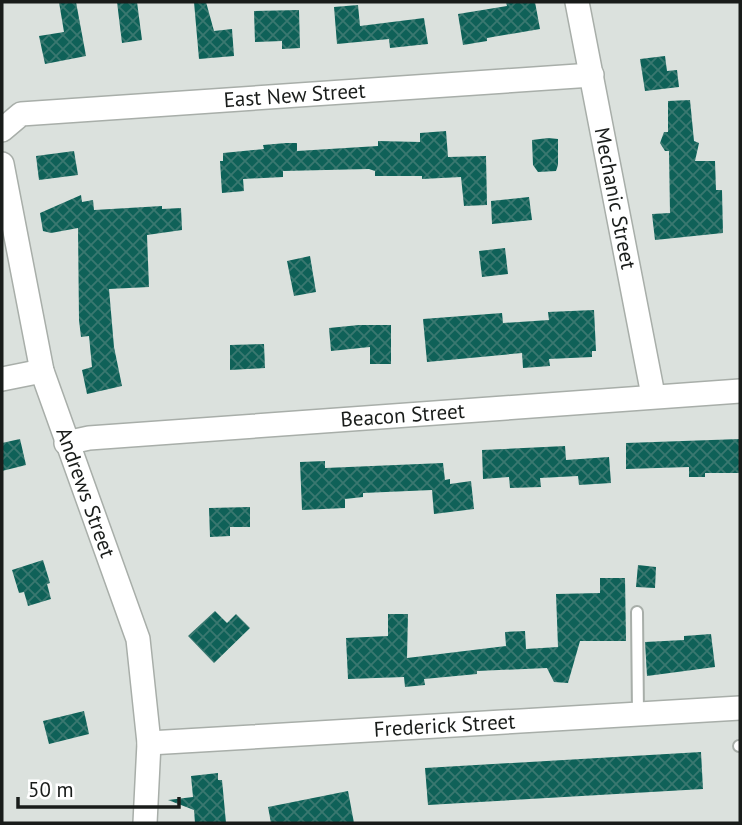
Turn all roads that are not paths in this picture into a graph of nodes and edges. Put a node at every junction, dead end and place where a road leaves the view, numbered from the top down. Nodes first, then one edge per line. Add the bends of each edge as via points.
1 (577, 2) edge
2 (592, 75) junction
3 (2, 130) edge
4 (2, 164) edge
5 (42, 371) junction
6 (2, 379) edge
7 (740, 391) edge
8 (653, 395) junction
9 (66, 443) junction
10 (636, 612) dead end
11 (740, 708) edge
12 (638, 714) junction
13 (149, 743) junction
14 (145, 823) edge

1 - 2 street, Mechanic Street
2 - 3 street, East New Street via 21,114
2 - 8 street, Mechanic Street
4 - 5 street, Andrews Street
5 - 6 street
5 - 9 street, Andrews Street
7 - 8 street, Beacon Street
8 - 9 street, Beacon Street
9 - 13 street, Andrews Street via 138,639
10 - 12 lane
11 - 12 street, Frederick Street
12 - 13 street, Frederick Street
13 - 14 street, Andrews Street

